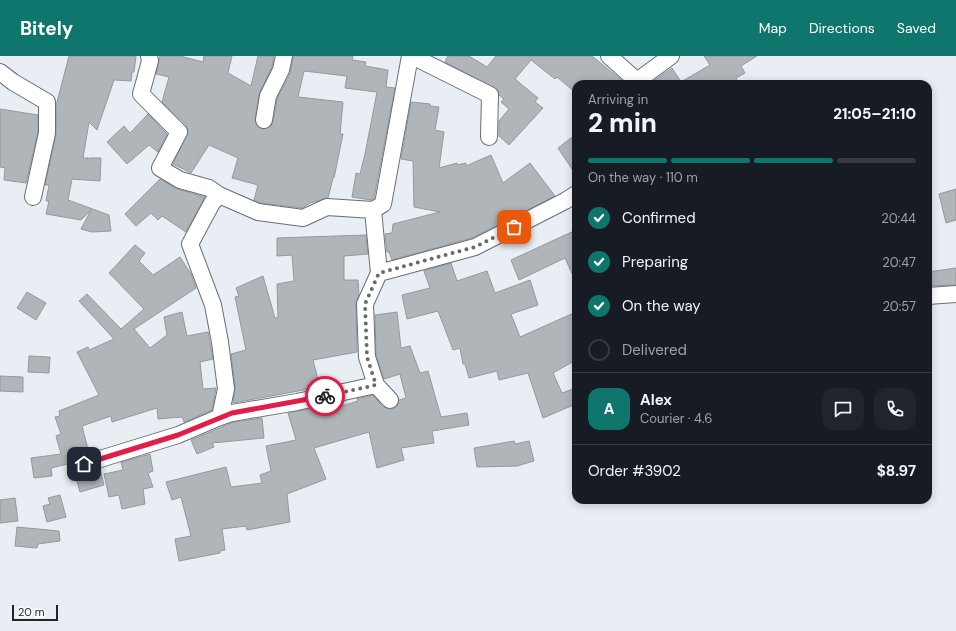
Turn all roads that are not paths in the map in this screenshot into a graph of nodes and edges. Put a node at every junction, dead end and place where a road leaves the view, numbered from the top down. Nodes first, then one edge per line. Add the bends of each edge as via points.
1 (149, 56) edge
2 (284, 56) edge
3 (411, 56) edge
4 (609, 56) edge
5 (671, 56) edge
6 (0, 72) edge
7 (635, 80) edge
8 (640, 80) edge
9 (264, 120) dead end
10 (490, 137) dead end
11 (219, 195) junction
12 (32, 197) dead end
13 (572, 197) edge
14 (373, 210) junction
15 (379, 273) junction
16 (956, 294) edge
17 (932, 296) edge
18 (376, 385) junction
19 (390, 400) dead end
20 (220, 417) junction
21 (84, 464) dead end

1 - 11 street via 150,61 141,94 179,132 160,168 180,180 209,188
2 - 9 street via 281,70 268,96
3 - 10 street via 490,95
3 - 14 street via 383,204
4 - 7 street
5 - 8 street
6 - 12 street via 47,102 47,133
11 - 14 street via 258,212 303,218 327,207
11 - 20 street via 190,244 213,304 220,342 226,389
13 - 15 street via 475,247
14 - 15 street
15 - 18 street via 365,304 367,357
16 - 17 street
18 - 19 street
18 - 20 street
20 - 21 street via 178,435

